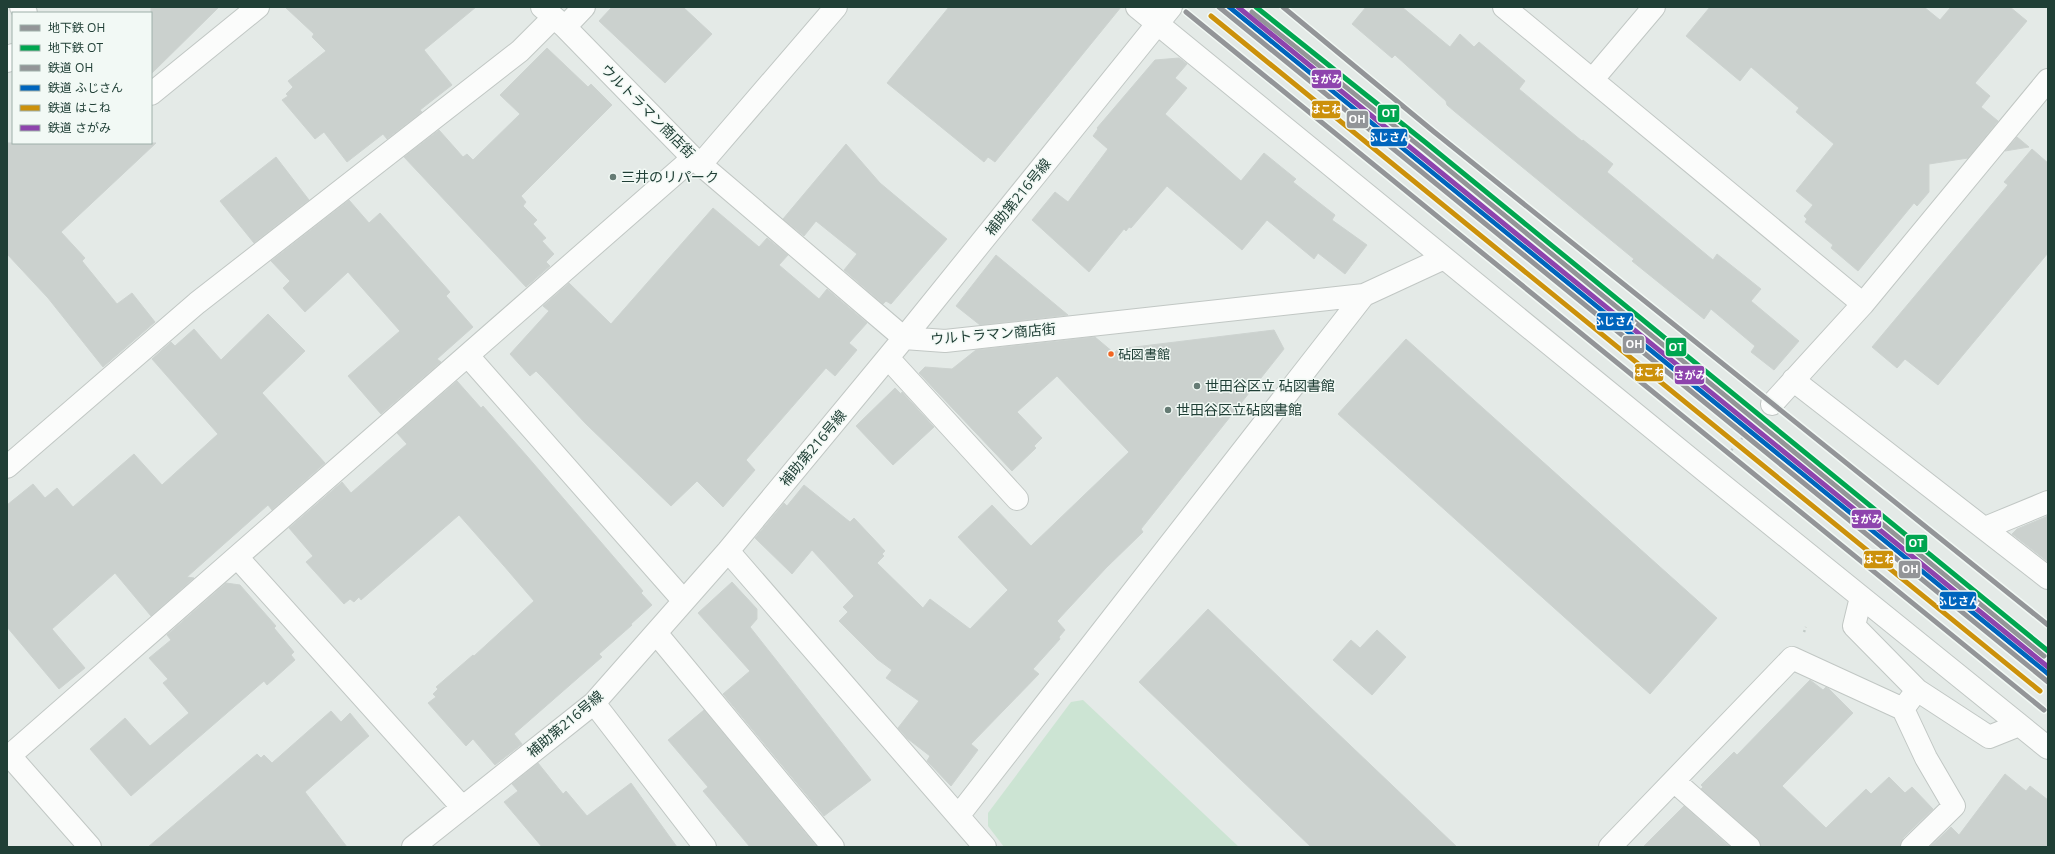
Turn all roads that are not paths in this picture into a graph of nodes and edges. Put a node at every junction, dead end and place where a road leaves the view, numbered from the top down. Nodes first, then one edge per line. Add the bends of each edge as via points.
1 (258, 7) edge
2 (584, 7) edge
3 (836, 7) edge
4 (1137, 7) edge
5 (1170, 7) edge
6 (1504, 7) edge
7 (1654, 7) edge
8 (553, 17) edge
9 (1157, 24) junction
10 (1593, 79) junction
11 (2048, 80) edge
12 (152, 93) edge
13 (697, 161) junction
14 (1444, 258) junction
15 (1364, 295) junction
16 (1863, 304) junction
17 (904, 338) junction
18 (468, 356) junction
19 (888, 358) junction
20 (1793, 380) junction
21 (1772, 404) road end
22 (7, 467) edge
23 (1017, 499) dead end
24 (2048, 502) edge
25 (1985, 528) junction
26 (728, 551) junction
27 (237, 557) junction
28 (2048, 578) edge
29 (1861, 597) junction
30 (684, 600) junction
31 (656, 633) junction
32 (1917, 690) junction
33 (594, 703) junction
34 (1903, 709) junction
35 (2019, 725) junction
36 (2048, 748) edge
37 (8, 757) edge
38 (1674, 780) junction
39 (462, 807) junction
40 (958, 815) junction
41 (90, 847) edge
42 (413, 847) edge
43 (705, 847) edge
44 (833, 847) edge
45 (985, 847) edge
46 (1610, 847) edge
47 (1749, 847) edge
48 (1912, 847) edge

1 - 12 street
2 - 8 street
3 - 13 street
4 - 9 street
5 - 9 street, 補助第216号線
6 - 10 street
7 - 10 street
8 - 13 street, ウルトラマン商店街
8 - 22 street via 520,51 198,303
9 - 14 street
9 - 17 street, 補助第216号線
10 - 16 street
11 - 16 street
13 - 17 street, ウルトラマン商店街
13 - 18 street
14 - 15 street, ウルトラマン商店街
14 - 29 street
15 - 17 street, ウルトラマン商店街 via 944,341
15 - 40 street
16 - 20 street
17 - 19 street, 補助第216号線
18 - 27 street
18 - 30 street
19 - 23 street
19 - 26 street, 補助第216号線
20 - 21 street
20 - 25 street
24 - 25 street
25 - 28 street
26 - 30 street, 補助第216号線
26 - 40 street
27 - 37 street
27 - 39 street
29 - 32 street via 1854,626
29 - 35 street
30 - 31 street, 補助第216号線
31 - 33 street, 補助第216号線
31 - 44 street
32 - 34 street
32 - 35 street via 1989,737
33 - 39 street, 補助第216号線
33 - 43 street
34 - 38 street via 1792,658
34 - 48 street via 1926,758 1954,806
35 - 36 street
37 - 41 street
38 - 46 street
38 - 47 street
39 - 42 street, 補助第216号線
40 - 45 street

